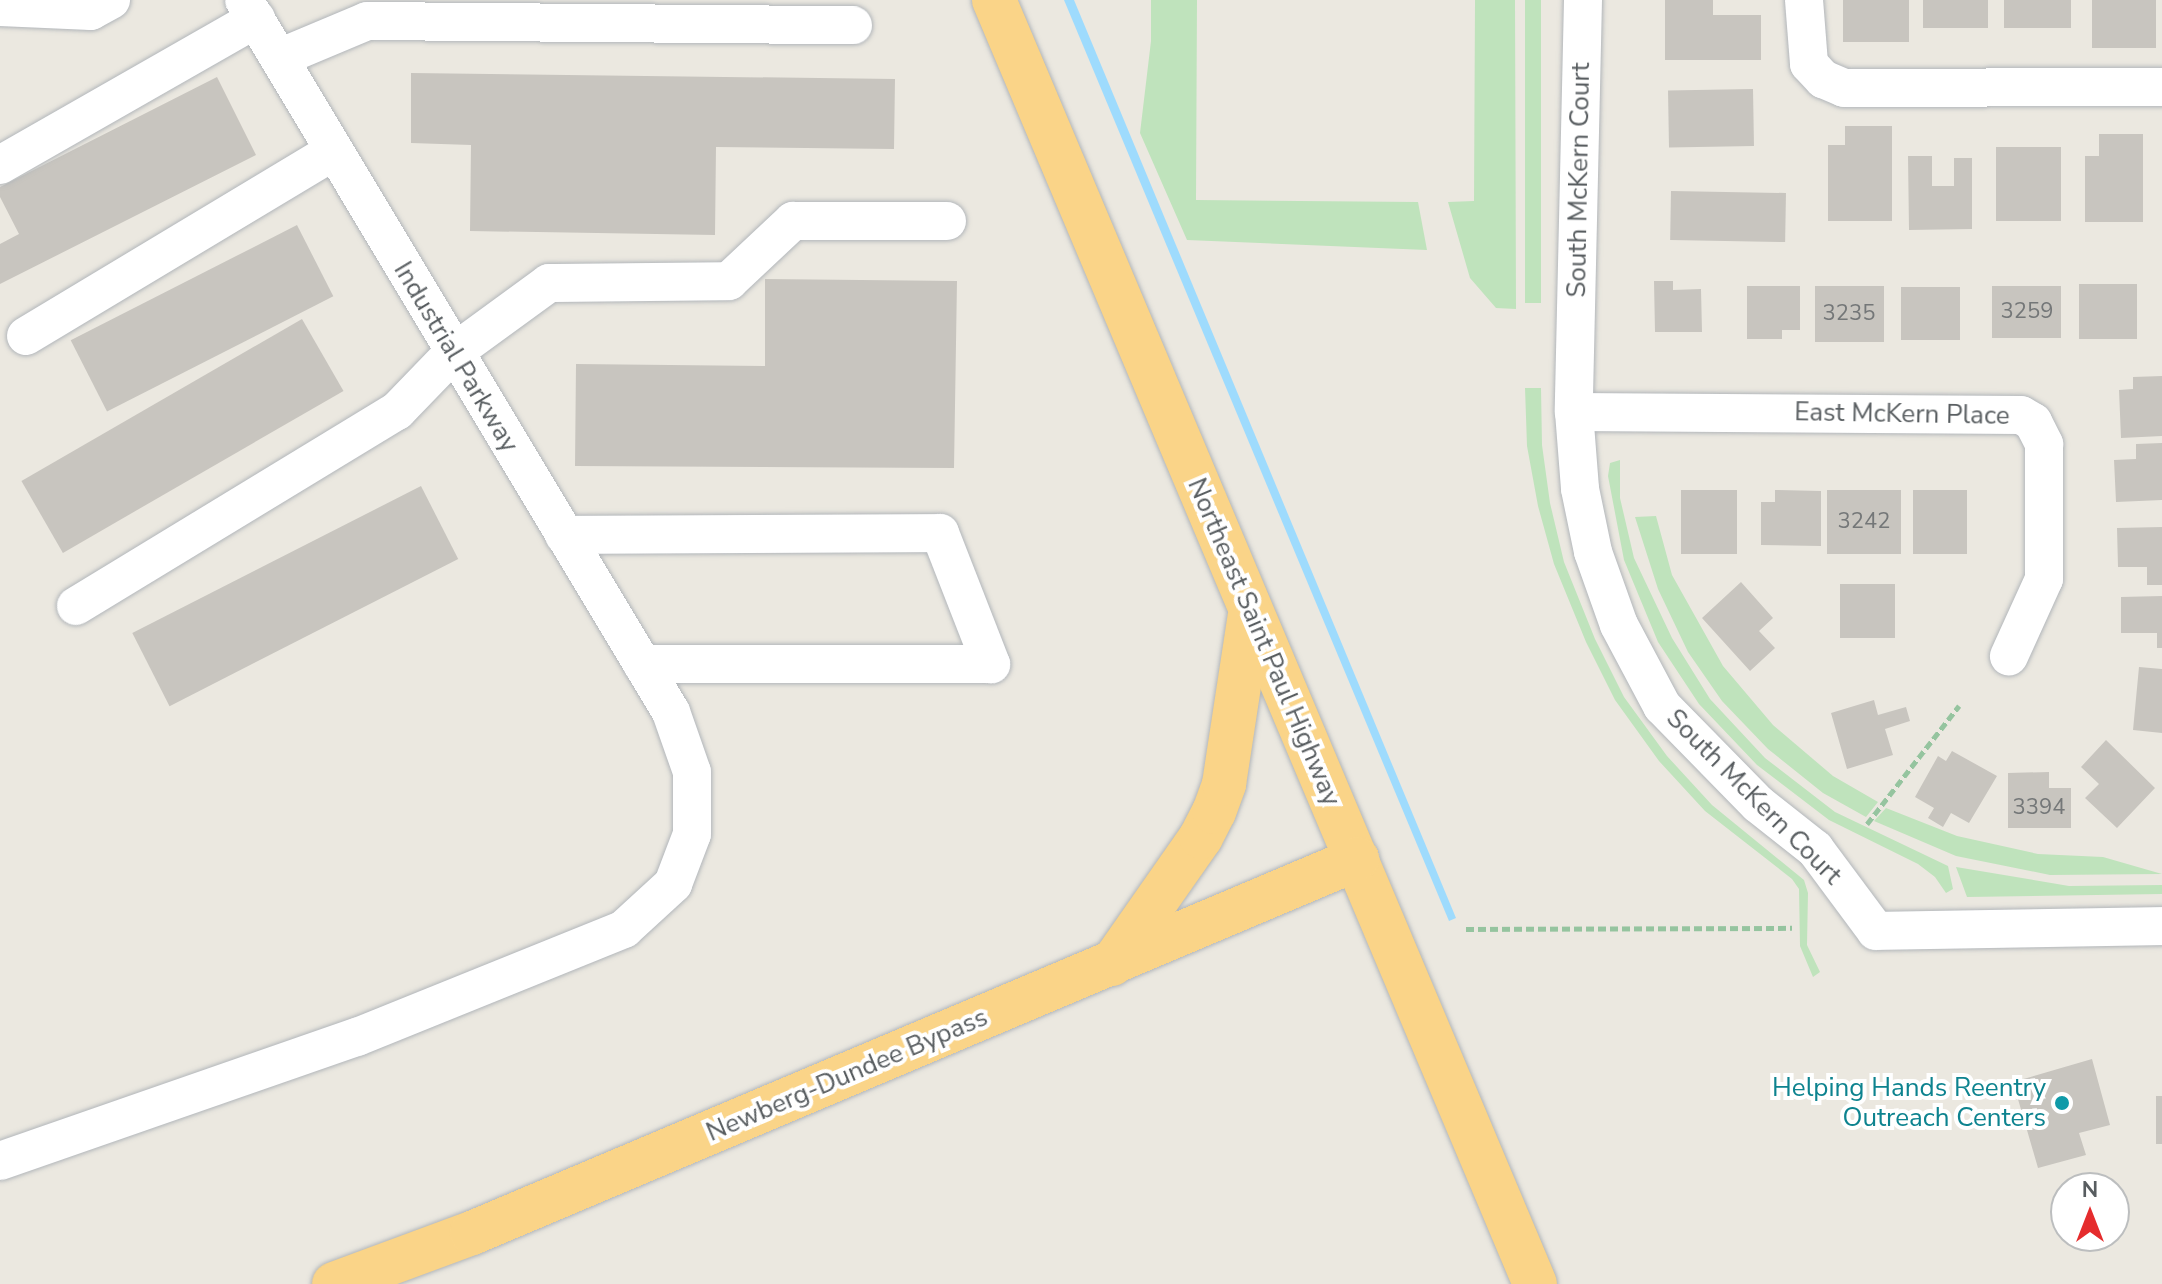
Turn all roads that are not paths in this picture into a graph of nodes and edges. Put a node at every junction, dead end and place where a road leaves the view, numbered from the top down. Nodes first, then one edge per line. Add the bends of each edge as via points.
1 (111, 0) edge
2 (994, 0) edge
3 (1583, 0) edge
4 (1804, 0) edge
5 (0, 7) edge
6 (250, 9) edge
7 (853, 25) dead end
8 (279, 58) junction
9 (2162, 87) edge
10 (334, 151) junction
11 (0, 165) edge
12 (947, 221) dead end
13 (26, 336) dead end
14 (453, 353) junction
15 (1574, 412) junction
16 (564, 535) junction
17 (76, 606) dead end
18 (1250, 614) junction
19 (2009, 656) dead end
20 (642, 664) junction
21 (1357, 859) junction
22 (2162, 926) edge
23 (1112, 964) junction
24 (0, 1161) edge
25 (334, 1284) edge
26 (1535, 1284) edge

1 - 5 street via 91,11
2 - 18 highway, Northeast Saint Paul Highway
3 - 15 street, South McKern Court
4 - 9 street via 1809,64 1823,79 1844,88
6 - 8 street, Industrial Parkway
6 - 11 street
7 - 8 street via 367,21
8 - 10 street, Industrial Parkway
10 - 13 street
10 - 14 street, Industrial Parkway
12 - 14 street via 793,221 729,281 549,283
14 - 16 street, Industrial Parkway
14 - 17 street via 397,411
15 - 19 street, East McKern Place via 2021,415 2033,422 2044,444 2044,579
15 - 22 street, South McKern Court via 1580,489 1593,552 1619,625 1662,706 1758,804 1815,849 1876,931
16 - 20 street, Industrial Parkway
16 - 20 street via 940,533 991,664
18 - 21 highway, Northeast Saint Paul Highway
18 - 23 highway via 1224,784 1214,812
20 - 24 street, Industrial Parkway via 671,712 692,772 692,834 673,884 624,929 357,1037
21 - 23 highway, Newberg-Dundee Bypass
21 - 26 highway, Northeast Saint Paul Highway
23 - 25 highway, Newberg-Dundee Bypass via 472,1233

